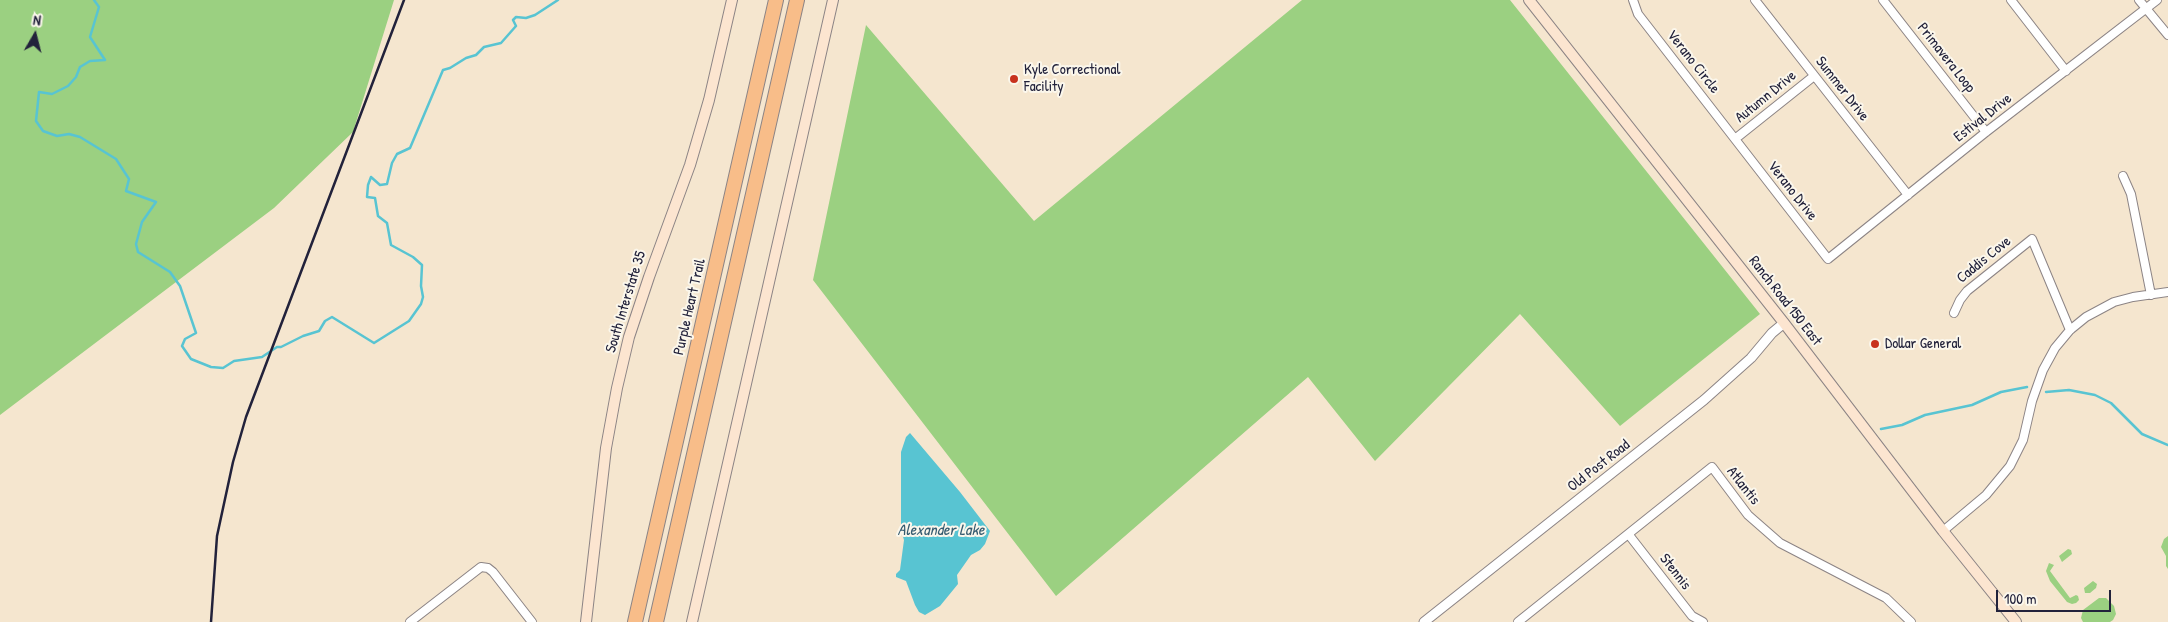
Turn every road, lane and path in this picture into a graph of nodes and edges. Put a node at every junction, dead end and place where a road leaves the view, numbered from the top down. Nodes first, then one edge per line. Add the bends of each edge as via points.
1 (732, 0) edge
2 (776, 0) edge
3 (797, 0) edge
4 (833, 0) edge
5 (1529, 0) edge
6 (1633, 0) edge
7 (1754, 0) edge
8 (1883, 0) edge
9 (2010, 0) edge
10 (2139, 0) edge
11 (2157, 0) edge
12 (2146, 8) junction
13 (2168, 35) edge
14 (2066, 71) junction
15 (1814, 76) junction
16 (1986, 132) junction
17 (1735, 139) junction
18 (2123, 176) dead end
19 (1908, 195) junction
20 (1828, 259) joint
21 (2168, 292) edge
22 (2151, 294) junction
23 (1954, 313) dead end
24 (1784, 324) junction
25 (2070, 330) junction
26 (1943, 531) junction
27 (1629, 535) junction
28 (1692, 616) junction
29 (410, 622) edge
30 (532, 622) edge
31 (586, 622) edge
32 (635, 622) edge
33 (656, 622) edge
34 (692, 622) edge
35 (1424, 622) edge
36 (1518, 622) edge
37 (1685, 622) edge
38 (1703, 622) edge
39 (1911, 622) edge
40 (2016, 622) edge

1 - 31 main road, South Interstate 35 via 690,165 648,277 616,388
2 - 32 highway, Purple Heart Trail
3 - 33 highway
4 - 34 main road
5 - 24 main road, Ranch Road 150 East
6 - 17 street, Verano Circle via 1638,14
7 - 15 street, Summer Drive
8 - 16 street, Primavera Loop
9 - 14 street
10 - 12 street
11 - 12 street, Estival Drive
12 - 13 street
12 - 14 street, Estival Drive
14 - 16 street, Estival Drive
15 - 17 street, Autumn Drive
15 - 19 street, Summer Drive
16 - 19 street, Estival Drive
17 - 20 street, Verano Drive
18 - 22 street via 2131,194
19 - 20 street, Estival Drive
21 - 22 street
22 - 25 street via 2114,302
23 - 25 street, Caddis Cove via 1967,291 2032,240
24 - 26 main road, Ranch Road 150 East
24 - 35 street, Old Post Road via 1704,400
25 - 26 street via 2043,370 2023,440 2010,466 1986,495
26 - 40 main road, Ranch Road 150 East
27 - 28 street, Stennis
27 - 36 street, Atlantis
27 - 39 street, Atlantis via 1712,467 1748,515 1780,543 1886,598
28 - 37 street
28 - 38 street, Stennis
29 - 30 street via 481,567 494,572

